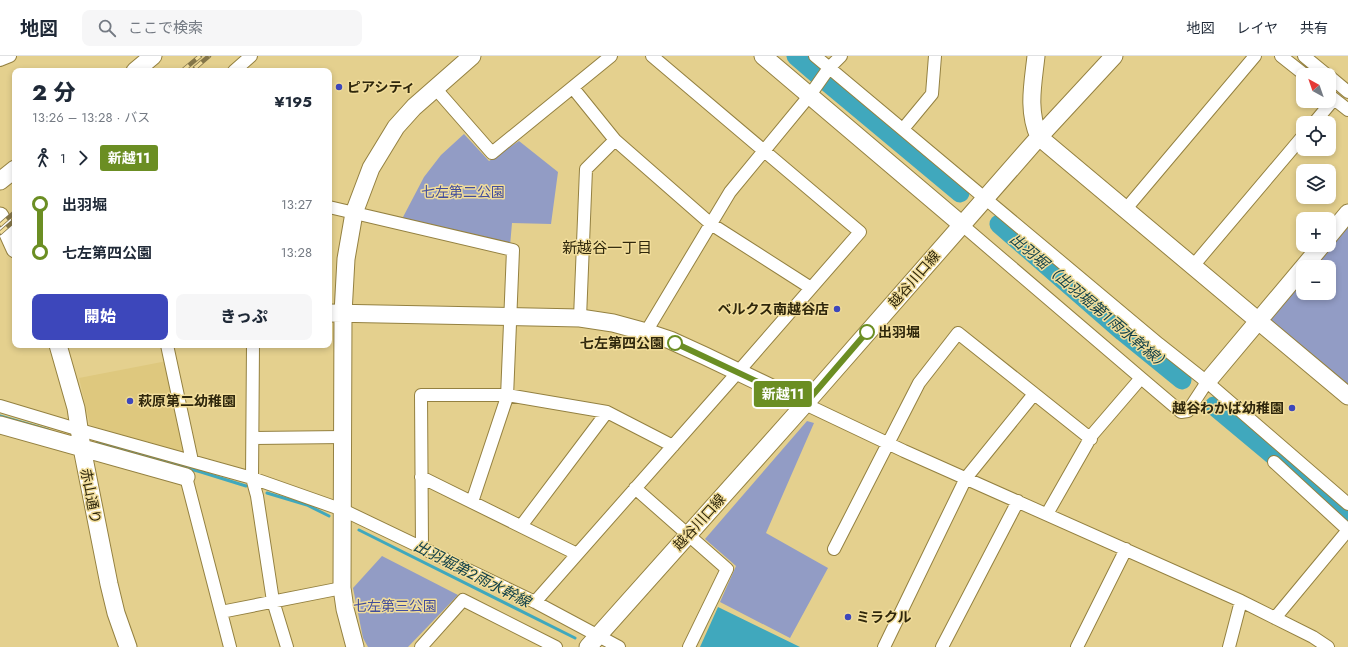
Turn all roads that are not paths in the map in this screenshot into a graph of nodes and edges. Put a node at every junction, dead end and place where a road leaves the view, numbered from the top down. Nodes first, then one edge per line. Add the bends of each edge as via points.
1 (10, 56) edge
2 (153, 56) edge
3 (251, 56) edge
4 (472, 56) edge
5 (611, 56) edge
6 (652, 56) edge
7 (764, 56) edge
8 (815, 56) edge
9 (841, 56) edge
10 (935, 56) edge
11 (1036, 56) edge
12 (1114, 56) edge
13 (1255, 56) edge
14 (1281, 56) edge
15 (1304, 56) edge
16 (0, 60) edge
17 (139, 68) edge
18 (237, 68) edge
19 (829, 68) junction
20 (1296, 68) edge
21 (1318, 68) edge
22 (1336, 81) edge
23 (1346, 87) edge
24 (435, 88) junction
25 (574, 88) junction
26 (810, 95) junction
27 (1336, 100) edge
28 (1348, 110) edge
29 (903, 129) junction
30 (1039, 136) junction
31 (615, 140) junction
32 (1296, 144) edge
33 (765, 150) junction
34 (12, 171) edge
35 (0, 180) edge
36 (984, 198) junction
37 (332, 208) edge
38 (1125, 210) junction
39 (354, 213) junction
40 (1348, 214) edge
41 (0, 216) edge
42 (712, 224) junction
43 (961, 224) junction
44 (1336, 228) edge
45 (12, 242) edge
46 (1316, 252) edge
47 (1193, 266) junction
48 (811, 288) junction
49 (336, 313) edge
50 (509, 316) junction
51 (580, 318) junction
52 (1258, 321) junction
53 (646, 332) junction
54 (59, 348) edge
55 (168, 348) edge
56 (253, 348) edge
57 (738, 372) junction
58 (1141, 378) junction
59 (1206, 382) junction
60 (1034, 394) junction
61 (507, 395) junction
62 (1348, 396) edge
63 (805, 404) junction
64 (0, 406) edge
65 (607, 412) junction
66 (0, 425) edge
67 (80, 430) junction
68 (343, 437) junction
69 (252, 438) junction
70 (1090, 439) junction
71 (889, 443) junction
72 (673, 446) junction
73 (82, 448) junction
74 (192, 461) junction
75 (1274, 462) dead end
76 (186, 477) joint
77 (421, 477) junction
78 (252, 478) junction
79 (966, 478) junction
80 (635, 488) junction
81 (1018, 501) junction
82 (472, 502) junction
83 (1348, 504) edge
84 (343, 510) junction
85 (1047, 514) junction
86 (521, 526) junction
87 (1348, 530) edge
88 (687, 535) junction
89 (422, 547) junction
90 (834, 549) dead end
91 (1126, 549) junction
92 (577, 554) junction
93 (342, 588) junction
94 (273, 601) junction
95 (1241, 601) junction
96 (534, 602) junction
97 (221, 612) junction
98 (1275, 618) junction
99 (593, 641) edge
100 (128, 647) edge
101 (230, 647) edge
102 (287, 647) edge
103 (355, 647) edge
104 (421, 647) edge
105 (556, 647) edge
106 (619, 647) edge
107 (689, 647) edge
108 (884, 647) edge
109 (942, 647) edge
110 (1077, 647) edge
111 (1229, 647) edge
112 (1328, 647) edge

1 - 16 street
2 - 17 street
3 - 18 street
4 - 24 street
5 - 25 street
6 - 33 street
7 - 26 street
8 - 19 street
9 - 19 street
10 - 29 street via 932,94
11 - 30 street via 1031,102 1034,124
12 - 30 street, 越谷川口線
13 - 38 street
14 - 20 street
15 - 21 street
19 - 26 street
19 - 29 street
22 - 23 street
24 - 25 street via 492,153
24 - 39 street via 396,127 371,168
25 - 31 street
26 - 33 street
26 - 43 street
27 - 28 street
29 - 36 street
30 - 36 street, 越谷川口線
30 - 38 street
31 - 42 street
31 - 51 street via 586,169
32 - 47 street
33 - 42 street via 730,192
33 - 48 street via 860,232
34 - 35 street
36 - 43 street, 越谷川口線
36 - 59 street
37 - 39 street
38 - 47 street
39 - 49 street
39 - 50 street via 513,250
40 - 44 street
41 - 45 street
42 - 48 street
42 - 53 street
43 - 58 street
43 - 63 street, 越谷川口線
46 - 52 street
47 - 52 street
48 - 57 street
49 - 50 street
49 - 68 street
50 - 51 street
50 - 61 street
51 - 53 street
52 - 59 street
52 - 62 street
53 - 57 street
54 - 67 street, 赤山通り
55 - 74 street
56 - 69 street
57 - 63 street
57 - 72 street
58 - 59 street via 1181,412 1188,411
58 - 70 street
59 - 83 street
60 - 70 street
60 - 71 street via 958,333 919,382
60 - 79 street
61 - 65 street
61 - 77 street via 421,395
61 - 82 street
63 - 71 street
63 - 88 street, 越谷川口線
64 - 67 street
65 - 72 street
65 - 86 street
66 - 73 street
67 - 73 street, 赤山通り
67 - 74 street
68 - 69 street
68 - 84 street
69 - 78 street
70 - 85 street
71 - 79 street
71 - 90 street
72 - 80 street
73 - 76 street
73 - 100 street, 赤山通り via 109,584
74 - 78 street
75 - 87 street
76 - 97 street
77 - 82 street
77 - 89 street
78 - 84 street
78 - 94 street
79 - 81 street
79 - 108 street
80 - 88 street
80 - 92 street
81 - 85 street
81 - 109 street
82 - 86 street
84 - 89 street
84 - 93 street
85 - 91 street
86 - 92 street
87 - 98 street
88 - 99 street, 越谷川口線
88 - 107 street via 727,569
89 - 96 street
91 - 95 street
91 - 110 street
92 - 96 street
93 - 94 street
93 - 103 street
94 - 97 street
94 - 102 street
95 - 98 street
95 - 111 street
96 - 99 street
97 - 101 street
98 - 112 street
99 - 106 street
104 - 105 street via 464,600

